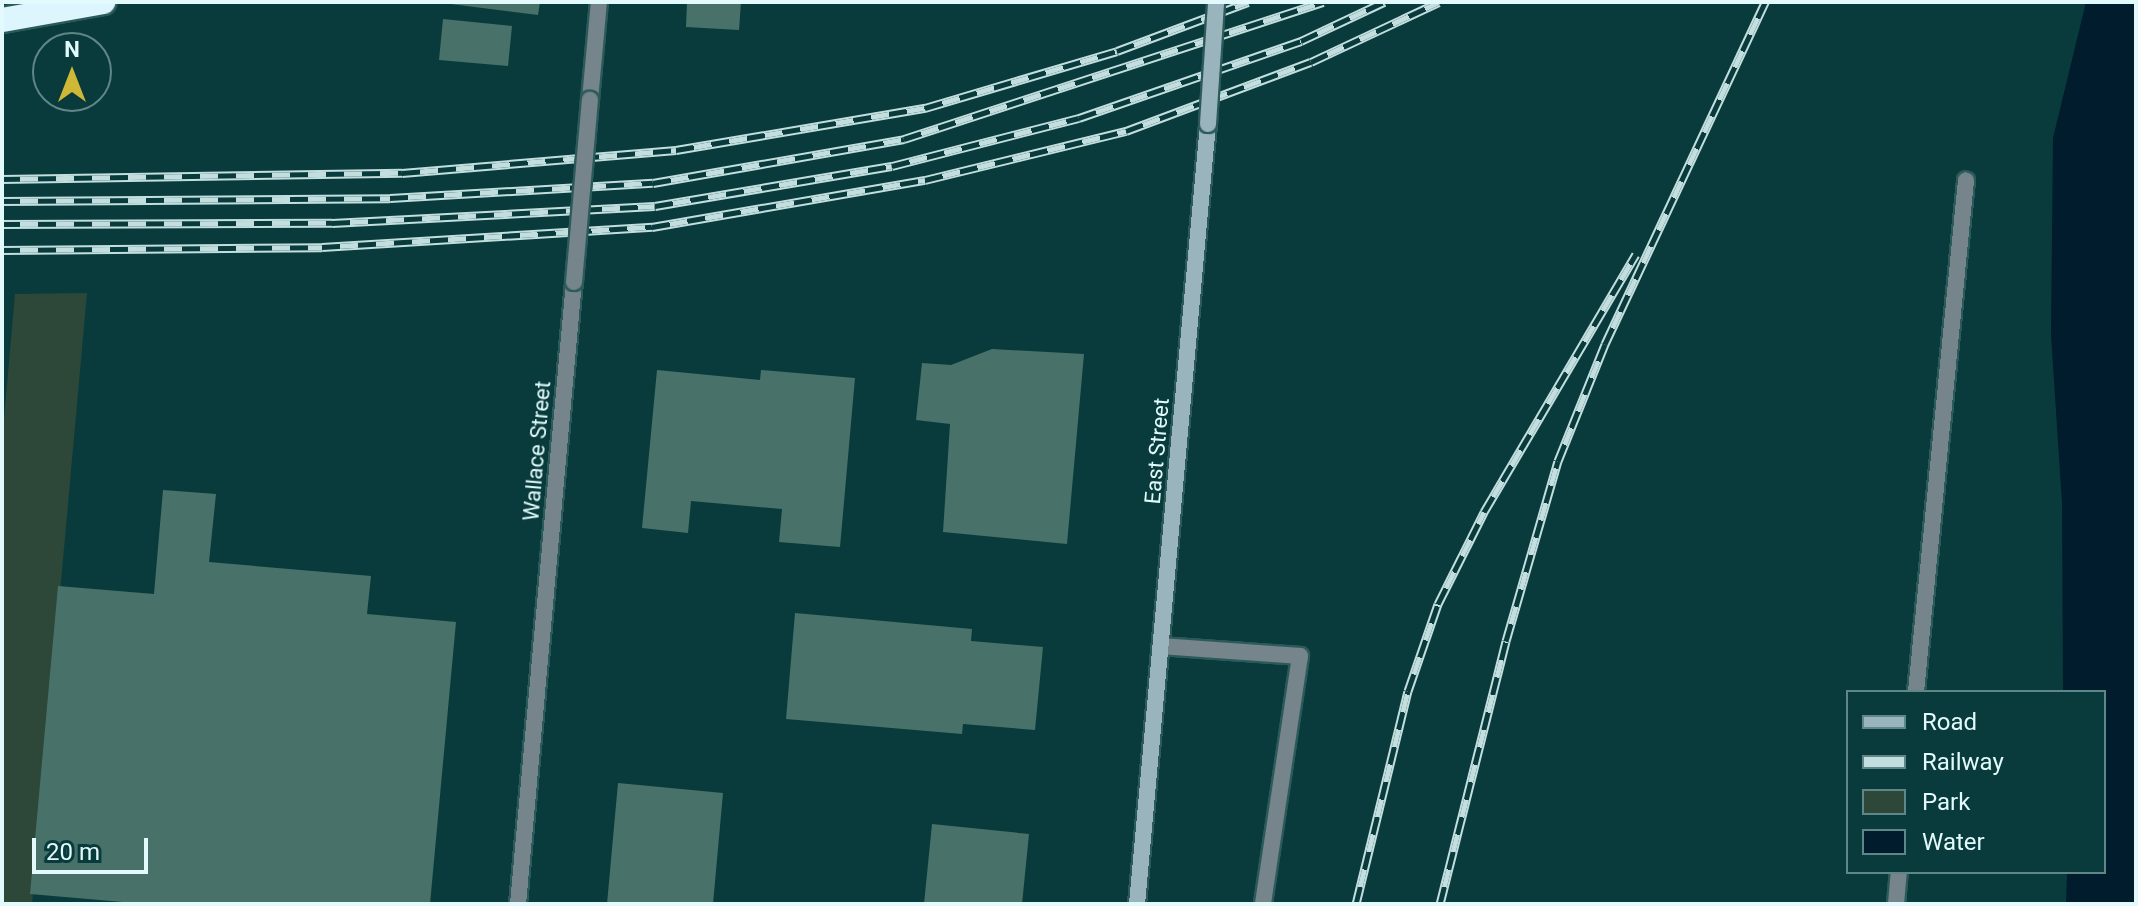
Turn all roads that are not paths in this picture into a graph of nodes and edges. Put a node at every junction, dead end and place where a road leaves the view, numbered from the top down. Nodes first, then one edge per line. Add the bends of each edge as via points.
1 (103, 2) edge
2 (599, 2) edge
3 (1216, 2) edge
4 (2, 20) edge
5 (1966, 180) dead end
6 (1161, 646) junction
7 (1916, 690) edge
8 (1899, 874) edge
9 (518, 904) edge
10 (1137, 904) edge
11 (1263, 904) edge
12 (1896, 904) edge

1 - 4 highway
2 - 9 street, Wallace Street, bridge
3 - 6 main road, East Street, bridge
5 - 7 street
6 - 10 main road, East Street
6 - 11 street via 1300,656
8 - 12 street

